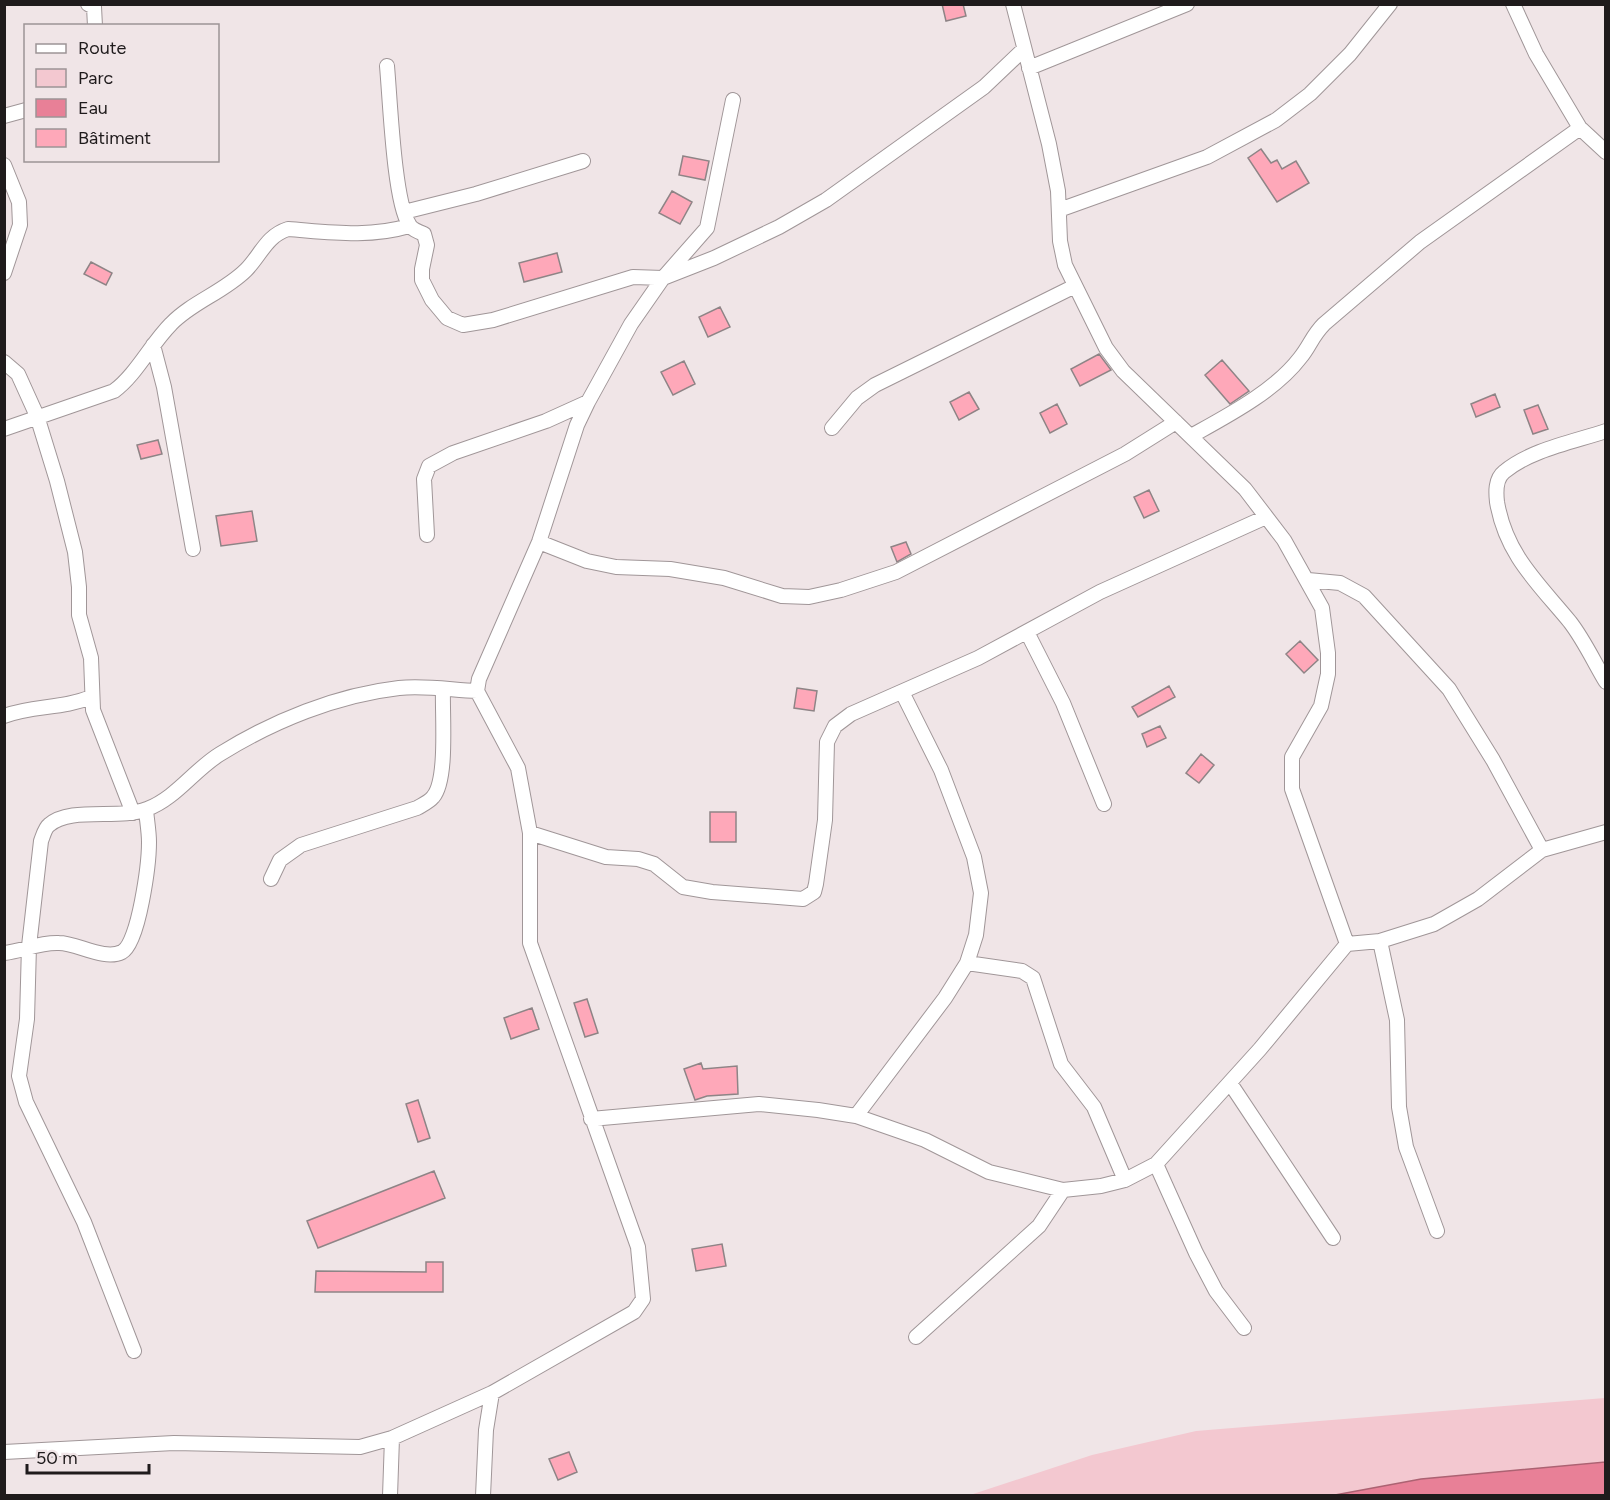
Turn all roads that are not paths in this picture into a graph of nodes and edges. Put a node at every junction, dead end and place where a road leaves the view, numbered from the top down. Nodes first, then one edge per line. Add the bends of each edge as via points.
1 (88, 4) edge
2 (1013, 4) edge
3 (1187, 4) edge
4 (1390, 4) edge
5 (1513, 4) edge
6 (95, 24) edge
7 (1024, 49) junction
8 (387, 66) dead end
9 (1029, 68) junction
10 (733, 100) dead end
11 (24, 111) edge
12 (4, 116) edge
13 (1580, 128) junction
14 (1605, 152) edge
15 (583, 160) dead end
16 (4, 165) edge
17 (1059, 210) junction
18 (404, 212) junction
19 (409, 226) junction
20 (4, 273) edge
21 (663, 278) junction
22 (1075, 286) junction
23 (153, 345) junction
24 (4, 362) edge
25 (588, 402) junction
26 (37, 416) junction
27 (1176, 422) junction
28 (832, 428) dead end
29 (4, 429) edge
30 (1605, 430) edge
31 (1191, 436) junction
32 (1266, 517) junction
33 (427, 535) dead end
34 (539, 542) junction
35 (193, 549) dead end
36 (1308, 579) junction
37 (1027, 632) junction
38 (1605, 682) edge
39 (442, 690) junction
40 (477, 691) junction
41 (902, 692) junction
42 (91, 697) junction
43 (4, 716) edge
44 (1104, 804) dead end
45 (139, 812) junction
46 (1605, 832) edge
47 (530, 833) junction
48 (1542, 850) junction
49 (271, 879) dead end
50 (1380, 941) junction
51 (1347, 944) junction
52 (29, 946) junction
53 (4, 953) edge
54 (967, 963) junction
55 (1230, 1083) junction
56 (856, 1116) junction
57 (591, 1119) junction
58 (1156, 1164) junction
59 (1125, 1180) junction
60 (1063, 1190) junction
61 (1437, 1231) dead end
62 (1334, 1238) dead end
63 (1244, 1328) dead end
64 (916, 1337) dead end
65 (134, 1351) dead end
66 (492, 1393) junction
67 (392, 1438) junction
68 (4, 1452) edge
69 (390, 1496) edge
70 (483, 1496) edge

1 - 6 street via 94,7
2 - 7 street
3 - 9 street
4 - 17 street via 1350,54 1310,94 1276,120 1206,157
5 - 13 street via 1536,54
7 - 9 street
7 - 21 street via 984,87 826,200 779,227
8 - 18 street
9 - 17 street via 1049,144
10 - 21 street via 707,228
11 - 12 street
13 - 14 street
13 - 31 street via 1420,242 1324,324 1311,337 1301,357 1246,405
15 - 18 street
16 - 20 street via 19,202 20,225
17 - 22 street via 1065,265
18 - 19 street
19 - 21 street via 424,234 428,244 422,280 432,300 447,318 463,325 493,320 633,277
19 - 23 street via 365,234 288,229 276,233 247,269 172,322
21 - 25 street via 631,324
22 - 27 street via 1106,348 1123,371
22 - 28 street via 875,385 857,398
23 - 26 street via 126,382 114,391
23 - 35 street
24 - 26 street via 18,374
25 - 33 street via 453,453 429,466 424,479
25 - 34 street
26 - 29 street
26 - 42 street via 75,552 79,615 91,658
27 - 31 street
27 - 34 street via 1125,454 896,572 809,597 782,596 702,574 586,561
30 - 38 street via 1526,459 1502,474 1495,490 1499,514 1515,555 1571,624
31 - 32 street via 1245,489
32 - 36 street
32 - 37 street via 1100,592
34 - 40 street
36 - 48 street via 1340,583 1364,596 1449,689
36 - 51 street via 1322,608 1328,674 1321,706 1292,757 1292,789
37 - 41 street
37 - 44 street via 1063,704
39 - 40 street
39 - 45 street via 401,688 342,699 278,723 218,754 161,803
39 - 49 street via 440,770 432,799 417,808 301,845 280,860
40 - 47 street via 518,768
41 - 47 street via 851,714 835,726 827,742 825,820 816,884 814,892 803,899 683,886 654,864 606,857
41 - 54 street via 941,770 974,857 981,893 976,936
42 - 43 street via 72,705
42 - 45 street via 98,726
45 - 52 street via 61,818 48,826 40,841
45 - 52 street via 149,843 136,929 129,945 120,953 109,954 59,943
46 - 48 street
47 - 57 street via 530,943
48 - 50 street via 1478,899 1434,924
50 - 51 street
50 - 61 street via 1397,1020 1399,1107 1406,1147
51 - 55 street
52 - 53 street
52 - 65 street via 27,1020 19,1076 26,1102 84,1222
54 - 56 street via 945,999
54 - 59 street via 1022,971 1033,978 1060,1064 1094,1107
55 - 58 street
55 - 62 street
56 - 57 street via 759,1104
56 - 60 street via 925,1140 989,1172
57 - 66 street via 638,1246 643,1299 634,1312
58 - 59 street
58 - 63 street via 1216,1292
59 - 60 street
60 - 64 street via 1039,1226
66 - 67 street
66 - 70 street
67 - 68 street via 360,1447 174,1443
67 - 69 street

